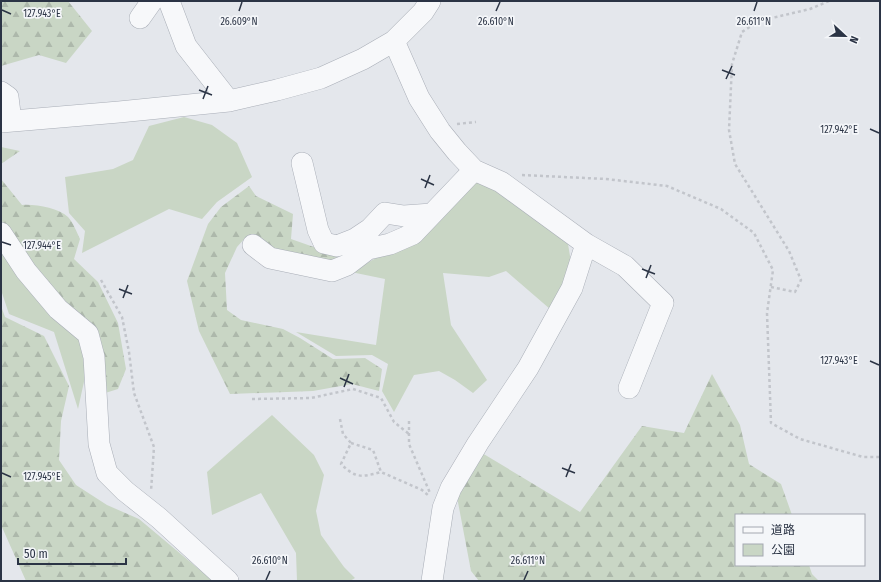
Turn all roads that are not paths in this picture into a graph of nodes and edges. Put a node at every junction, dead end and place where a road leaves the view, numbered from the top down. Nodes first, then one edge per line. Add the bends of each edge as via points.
1 (152, 1) edge
2 (169, 1) edge
3 (430, 1) edge
4 (140, 18) dead end
5 (394, 41) junction
6 (1, 92) edge
7 (229, 101) junction
8 (6, 121) edge
9 (302, 163) dead end
10 (474, 170) junction
11 (432, 214) junction
12 (1, 233) edge
13 (586, 244) junction
14 (253, 245) dead end
15 (629, 388) dead end
16 (228, 581) edge
17 (432, 581) edge

1 - 4 street
2 - 7 street via 186,46
3 - 5 street via 423,12
5 - 7 street via 363,59 320,78
5 - 10 street via 419,98 440,131
6 - 8 street via 8,97
7 - 8 street
9 - 11 street via 318,230 324,243 337,246 355,239 370,229 385,213 404,216
10 - 11 street
10 - 13 street via 501,182
11 - 14 street via 413,234 390,244 368,249 347,265 332,271 270,258
12 - 16 street via 26,271 58,309 88,334 94,357 99,444 106,473
13 - 15 street via 625,266 663,303
13 - 17 street via 572,288 528,368 451,488 443,508

